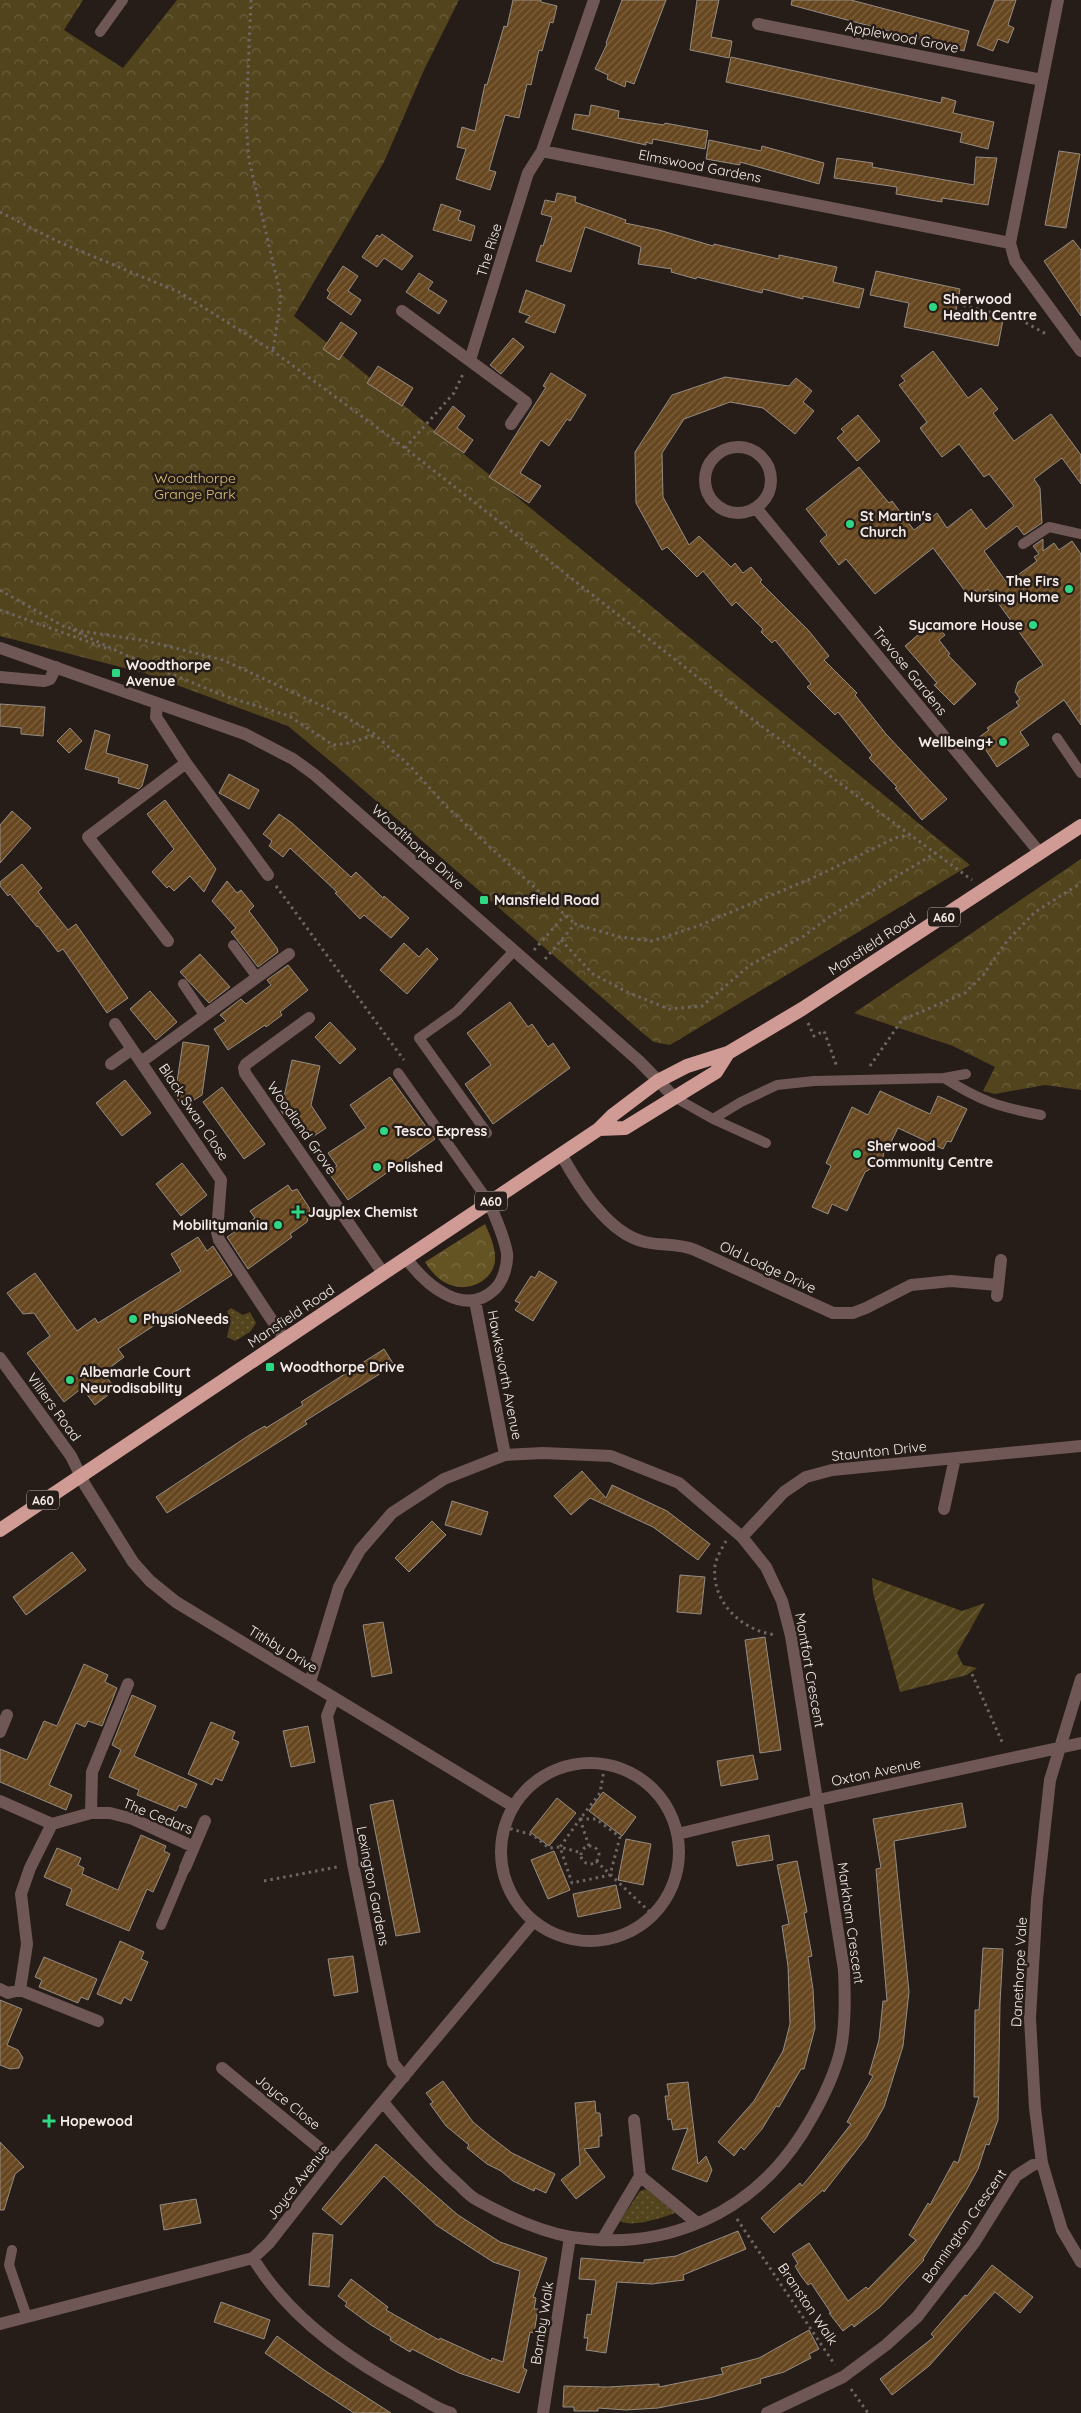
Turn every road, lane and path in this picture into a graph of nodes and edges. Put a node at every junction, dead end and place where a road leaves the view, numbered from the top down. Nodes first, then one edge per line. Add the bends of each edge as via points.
1 (123, 0) edge
2 (251, 0) edge
3 (594, 0) edge
4 (1058, 0) edge
5 (758, 24) dead end
6 (100, 32) dead end
7 (1042, 80) junction
8 (542, 151) junction
9 (0, 212) edge
10 (1010, 243) junction
11 (957, 304) dead end
12 (402, 312) dead end
13 (1048, 335) dead end
14 (273, 351) junction
15 (1081, 351) edge
16 (470, 360) junction
17 (511, 424) dead end
18 (405, 448) junction
19 (756, 508) junction
20 (1081, 534) edge
21 (1023, 544) dead end
22 (0, 590) edge
23 (0, 610) edge
24 (63, 626) junction
25 (0, 648) edge
26 (130, 657) junction
27 (56, 667) junction
28 (0, 677) edge
29 (157, 705) junction
30 (376, 735) junction
31 (1057, 738) dead end
32 (1077, 760) edge
33 (186, 763) junction
34 (1081, 773) edge
35 (1081, 826) edge
36 (912, 834) junction
37 (937, 852) junction
38 (1040, 853) junction
39 (268, 875) joint
40 (1081, 883) edge
41 (985, 890) junction
42 (565, 916) junction
43 (575, 924) junction
44 (168, 940) dead end
45 (561, 940) junction
46 (233, 945) dead end
47 (513, 952) junction
48 (289, 954) dead end
49 (524, 962) junction
50 (535, 971) junction
51 (256, 976) junction
52 (183, 984) dead end
53 (802, 1009) junction
54 (204, 1015) junction
55 (309, 1018) dead end
56 (115, 1024) dead end
57 (132, 1050) junction
58 (728, 1053) junction
59 (141, 1062) junction
60 (111, 1064) dead end
61 (408, 1066) dead end
62 (398, 1073) dead end
63 (966, 1074) dead end
64 (944, 1078) junction
65 (842, 1080) junction
66 (861, 1080) junction
67 (658, 1082) junction
68 (674, 1098) junction
69 (1041, 1115) dead end
70 (712, 1119) junction
71 (599, 1129) junction
72 (487, 1133) dead end
73 (766, 1143) dead end
74 (561, 1154) junction
75 (489, 1202) junction
76 (406, 1258) junction
77 (1001, 1260) dead end
78 (383, 1273) junction
79 (475, 1301) junction
80 (285, 1340) junction
81 (0, 1358) edge
82 (1081, 1446) edge
83 (505, 1455) junction
84 (955, 1458) junction
85 (80, 1475) junction
86 (944, 1509) dead end
87 (0, 1530) edge
88 (737, 1533) junction
89 (791, 1636) junction
90 (972, 1674) dead end
91 (1081, 1680) edge
92 (310, 1682) junction
93 (128, 1684) dead end
94 (334, 1698) junction
95 (7, 1715) dead end
96 (0, 1732) edge
97 (1081, 1743) edge
98 (1059, 1748) junction
99 (1009, 1758) junction
100 (605, 1764) junction
101 (818, 1800) junction
102 (0, 1801) edge
103 (513, 1806) junction
104 (91, 1813) junction
105 (580, 1819) junction
106 (205, 1821) dead end
107 (52, 1824) junction
108 (504, 1826) junction
109 (678, 1834) junction
110 (589, 1846) junction
111 (194, 1847) junction
112 (560, 1847) junction
113 (582, 1852) junction
114 (596, 1862) junction
115 (353, 1864) junction
116 (185, 1868) joint
117 (610, 1875) junction
118 (264, 1881) dead end
119 (654, 1916) junction
120 (534, 1922) junction
121 (161, 1926) dead end
122 (0, 1989) edge
123 (20, 1990) junction
124 (98, 2021) dead end
125 (222, 2068) dead end
126 (404, 2076) junction
127 (383, 2102) junction
128 (634, 2120) dead end
129 (334, 2160) junction
130 (1042, 2163) junction
131 (640, 2176) junction
132 (729, 2208) junction
133 (697, 2223) junction
134 (570, 2237) junction
135 (602, 2240) junction
136 (12, 2250) dead end
137 (252, 2258) junction
138 (1081, 2262) edge
139 (27, 2317) junction
140 (0, 2324) edge
141 (843, 2376) junction
142 (451, 2413) edge
143 (543, 2413) edge
144 (768, 2413) edge
145 (868, 2413) edge

1 - 6 lane
2 - 14 path via 246,122 249,160 281,298
3 - 8 street
4 - 7 street
5 - 7 street, Applewood Grove
7 - 10 street
8 - 10 street, Elmswood Gardens
8 - 16 street, The Rise via 528,173
9 - 14 path via 61,243 178,292
10 - 15 street via 1015,261
11 - 13 path via 1019,319
12 - 16 street
14 - 18 path
16 - 17 street via 526,402
16 - 18 path via 454,393
18 - 36 path via 737,708
19 - 19 street via 745,512 726,511 709,496 705,474 709,463 723,451 746,448 756,453 768,468 771,478 769,490
19 - 38 street, Trevose Gardens
20 - 21 lane via 1049,527
22 - 24 path
23 - 26 path
24 - 26 path
24 - 30 path via 147,641 223,660 323,705
25 - 27 street, Woodthorpe Drive
26 - 30 path via 224,696 289,716 333,745
27 - 28 street via 50,679 44,681
27 - 29 street, Woodthorpe Drive
29 - 33 street via 156,717
29 - 47 street, Woodthorpe Drive via 245,734 293,759
30 - 42 path via 446,806
31 - 32 lane
32 - 34 lane
33 - 39 street
33 - 44 street via 88,837
35 - 38 highway, Mansfield Road / A60
36 - 37 path
36 - 43 path via 894,838 817,876 698,926 652,941 620,937
37 - 41 path
37 - 45 path via 829,917 804,936 750,964 702,1006 669,1009 627,992 593,974
38 - 41 highway, Mansfield Road / A60
39 - 61 path
40 - 66 path via 1036,912 1007,941 983,975 965,993 902,1020
41 - 53 highway, Mansfield Road / A60
42 - 43 path
42 - 49 path
43 - 45 path
45 - 50 path
46 - 51 lane
47 - 49 street, Woodthorpe Drive
47 - 72 lane via 457,1011 420,1038
48 - 51 street, Black Swan Close
49 - 50 street, Woodthorpe Drive
50 - 67 street, Woodthorpe Drive
51 - 54 street, Black Swan Close
52 - 54 lane
53 - 58 highway, Mansfield Road / A60
53 - 65 path via 814,1036 824,1031
54 - 59 street, Black Swan Close
55 - 78 street, Woodland Grove via 246,1064 245,1073
56 - 57 street, Black Swan Close
57 - 59 street, Black Swan Close
57 - 60 street
58 - 67 highway, Mansfield Road / A60 via 687,1066
58 - 68 highway, Mansfield Road / A60 via 716,1072
59 - 80 street, Black Swan Close via 221,1180 219,1240
62 - 75 lane
63 - 64 lane
64 - 66 lane
64 - 69 lane via 977,1098 1003,1108
65 - 66 lane
65 - 70 lane via 777,1085
67 - 68 street, Woodthorpe Drive
67 - 71 highway, Mansfield Road / A60
68 - 70 lane
68 - 71 highway, Mansfield Road / A60 via 625,1128
70 - 73 lane
71 - 74 highway, Mansfield Road / A60
74 - 75 highway, Mansfield Road / A60
74 - 77 street, Old Lodge Drive via 600,1211 629,1236 645,1242 689,1248 833,1313 852,1313 866,1308 911,1285 951,1281 997,1291
75 - 76 highway, Mansfield Road / A60
75 - 79 street, Hawksworth Avenue via 503,1236 506,1268 499,1285
76 - 78 highway, Mansfield Road / A60
76 - 79 street, Hawksworth Avenue via 434,1288 450,1297
78 - 80 highway, Mansfield Road / A60
79 - 83 street, Hawksworth Avenue
80 - 85 highway, Mansfield Road / A60
81 - 85 street, Villiers Road via 71,1456
82 - 84 street, Staunton Drive
83 - 88 street, Montfort Crescent via 561,1453 611,1456 679,1483
83 - 92 street, Montfort Crescent via 444,1479 392,1513 360,1550 340,1587
84 - 86 street
84 - 88 street, Staunton Drive via 832,1470 806,1477
85 - 87 highway, Mansfield Road / A60
85 - 92 street, Tithby Drive via 133,1562 150,1581 176,1602
88 - 89 street, Montfort Crescent via 766,1567 782,1601
88 - 89 path via 715,1566 717,1584 725,1605 738,1620 753,1630
89 - 101 street, Montfort Crescent
90 - 99 path
91 - 98 street, Danethorpe Vale
92 - 94 street, Tithby Drive
93 - 104 street via 92,1772
94 - 103 street, Tithby Drive
94 - 115 street, Lexington Gardens via 327,1716
95 - 96 street
97 - 98 street, Oxton Avenue
98 - 99 street, Oxton Avenue
98 - 130 street, Danethorpe Vale via 1050,1780 1037,1899 1030,2018
99 - 101 street, Oxton Avenue
100 - 103 street via 578,1763 552,1771 530,1785
100 - 105 path via 600,1793
100 - 109 street via 630,1772 652,1788 669,1809
101 - 109 street, Oxton Avenue
101 - 132 street, Markham Crescent via 844,1970 839,2056 820,2106 789,2154 762,2184
102 - 107 street
103 - 108 street
104 - 107 street, The Cedars
104 - 111 street, The Cedars via 110,1813 133,1819
105 - 110 path
105 - 112 path
105 - 117 path via 596,1819 620,1837
106 - 111 street, The Cedars
107 - 123 street via 30,1868 22,1894 27,1944
108 - 112 path via 533,1834 549,1848
108 - 120 street via 500,1847 502,1868 519,1907
109 - 119 street via 680,1856 676,1878 668,1898
110 - 113 path
110 - 114 path via 599,1850
111 - 116 street, The Cedars
112 - 113 path
112 - 117 path via 572,1883
113 - 114 path via 586,1862
114 - 117 path
115 - 118 path
115 - 126 street, Lexington Gardens via 393,2063
116 - 121 lane
117 - 119 path
119 - 120 street via 633,1932 608,1940 582,1942 556,1936
120 - 126 street, Joyce Avenue
122 - 123 street via 8,1993
123 - 124 street
125 - 129 street, Joyce Close
126 - 127 street, Joyce Avenue
127 - 129 street, Joyce Avenue
127 - 134 street, Markham Crescent via 444,2171 475,2199 527,2225
128 - 131 street
129 - 137 street, Joyce Avenue via 269,2243
130 - 138 street, Danethorpe Vale via 1062,2230
130 - 141 street, Bonnington Crescent via 1016,2176 974,2243 916,2318
131 - 133 street
131 - 135 street
132 - 133 street, Markham Crescent
132 - 141 path, Branston Walk
133 - 135 street, Markham Crescent via 652,2238
134 - 135 street, Markham Crescent
134 - 143 street, Barnby Walk
136 - 139 lane via 9,2264
137 - 139 street, Joyce Avenue
137 - 142 street via 305,2322 338,2349 382,2378
139 - 140 street, Joyce Avenue
141 - 144 street, Bonnington Crescent
141 - 145 path, Branston Walk

